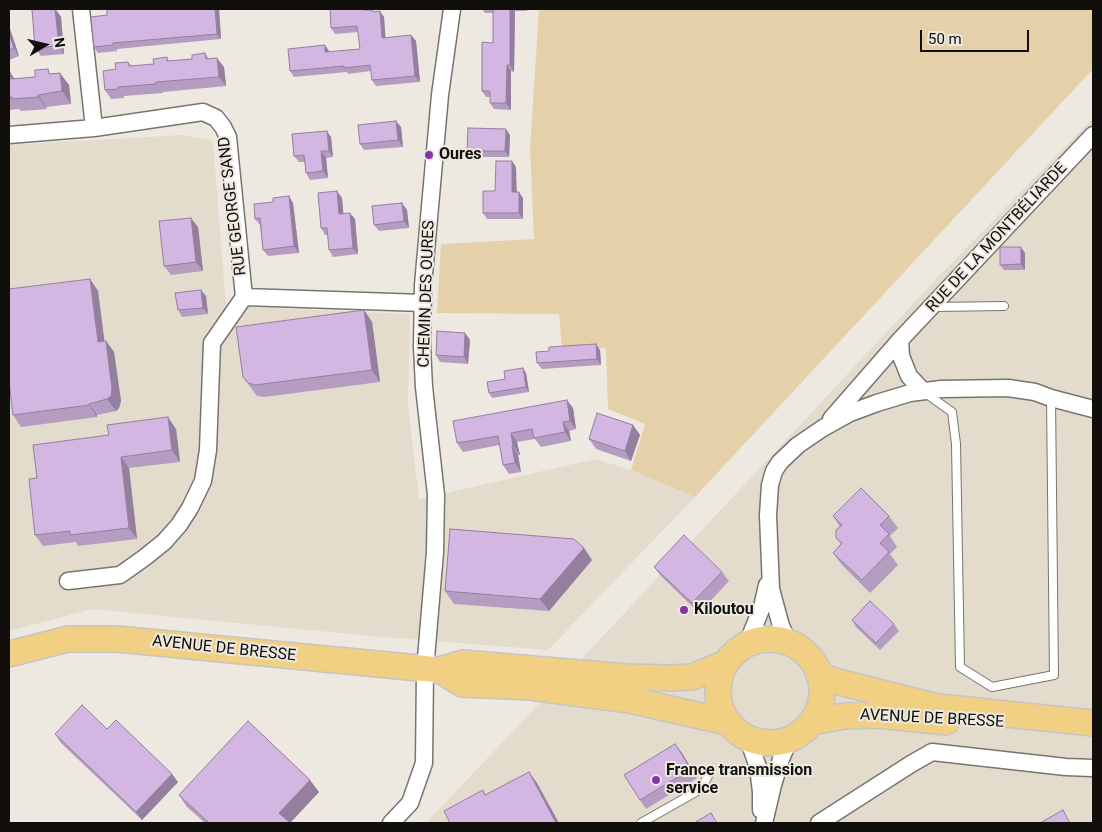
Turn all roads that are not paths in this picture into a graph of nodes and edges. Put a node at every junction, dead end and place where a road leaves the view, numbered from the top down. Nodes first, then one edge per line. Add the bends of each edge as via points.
1 (81, 9) edge
2 (452, 9) edge
3 (94, 128) junction
4 (9, 135) edge
5 (1093, 135) edge
6 (244, 297) junction
7 (423, 303) junction
8 (1004, 306) dead end
9 (931, 307) junction
10 (900, 340) junction
11 (923, 391) junction
12 (1051, 398) junction
13 (1093, 409) edge
14 (823, 428) junction
15 (769, 565) junction
16 (68, 581) dead end
17 (789, 643) junction
18 (747, 644) junction
19 (9, 654) edge
20 (726, 663) junction
21 (432, 670) junction
22 (819, 674) junction
23 (727, 722) junction
24 (812, 722) junction
25 (1088, 722) edge
26 (748, 739) junction
27 (789, 740) junction
28 (1093, 768) edge
29 (708, 776) dead end
30 (391, 823) edge
31 (642, 823) edge
32 (763, 823) edge
33 (819, 823) edge

1 - 3 street
2 - 7 street, CHEMIN DES OURES via 440,95
3 - 4 street, RUE GEORGE SAND
3 - 6 street, RUE GEORGE SAND via 203,112 216,118 228,137
5 - 9 street, RUE DE LA MONTBÉLIARDE
6 - 7 street, RUE GEORGE SAND
6 - 16 street via 212,343 208,450 203,481 190,508 164,542 120,575
7 - 21 street, CHEMIN DES OURES via 424,387 436,494
8 - 9 lane
9 - 10 street, RUE DE LA MONTBÉLIARDE
10 - 11 street via 901,356 909,376
10 - 14 street, RUE DE LA MONTBÉLIARDE
11 - 12 street via 1008,388
11 - 12 lane via 952,412 956,444 960,667 992,687 1054,675
11 - 14 street via 877,403
12 - 13 street
14 - 15 street via 798,445 774,471 768,515
15 - 17 street via 775,606
15 - 18 street via 762,607
17 - 18 main road via 776,639
17 - 22 main road via 802,650
18 - 20 main road
19 - 21 main road, AVENUE DE BRESSE via 68,639 117,639
20 - 21 main road, AVENUE DE BRESSE via 692,677 671,678 463,663
20 - 23 main road via 719,677 718,693 720,708
21 - 23 main road, AVENUE DE BRESSE via 462,684 530,687 630,700
21 - 30 street, CHEMIN DES OURES via 424,763 410,803
22 - 24 main road via 822,691
22 - 25 main road, AVENUE DE BRESSE via 938,707
23 - 26 main road
24 - 25 main road, AVENUE DE BRESSE via 844,716 878,715 964,724
24 - 27 main road
26 - 27 main road via 761,743
26 - 32 street via 758,767
27 - 32 street
28 - 33 street via 932,752
29 - 31 lane via 701,789

